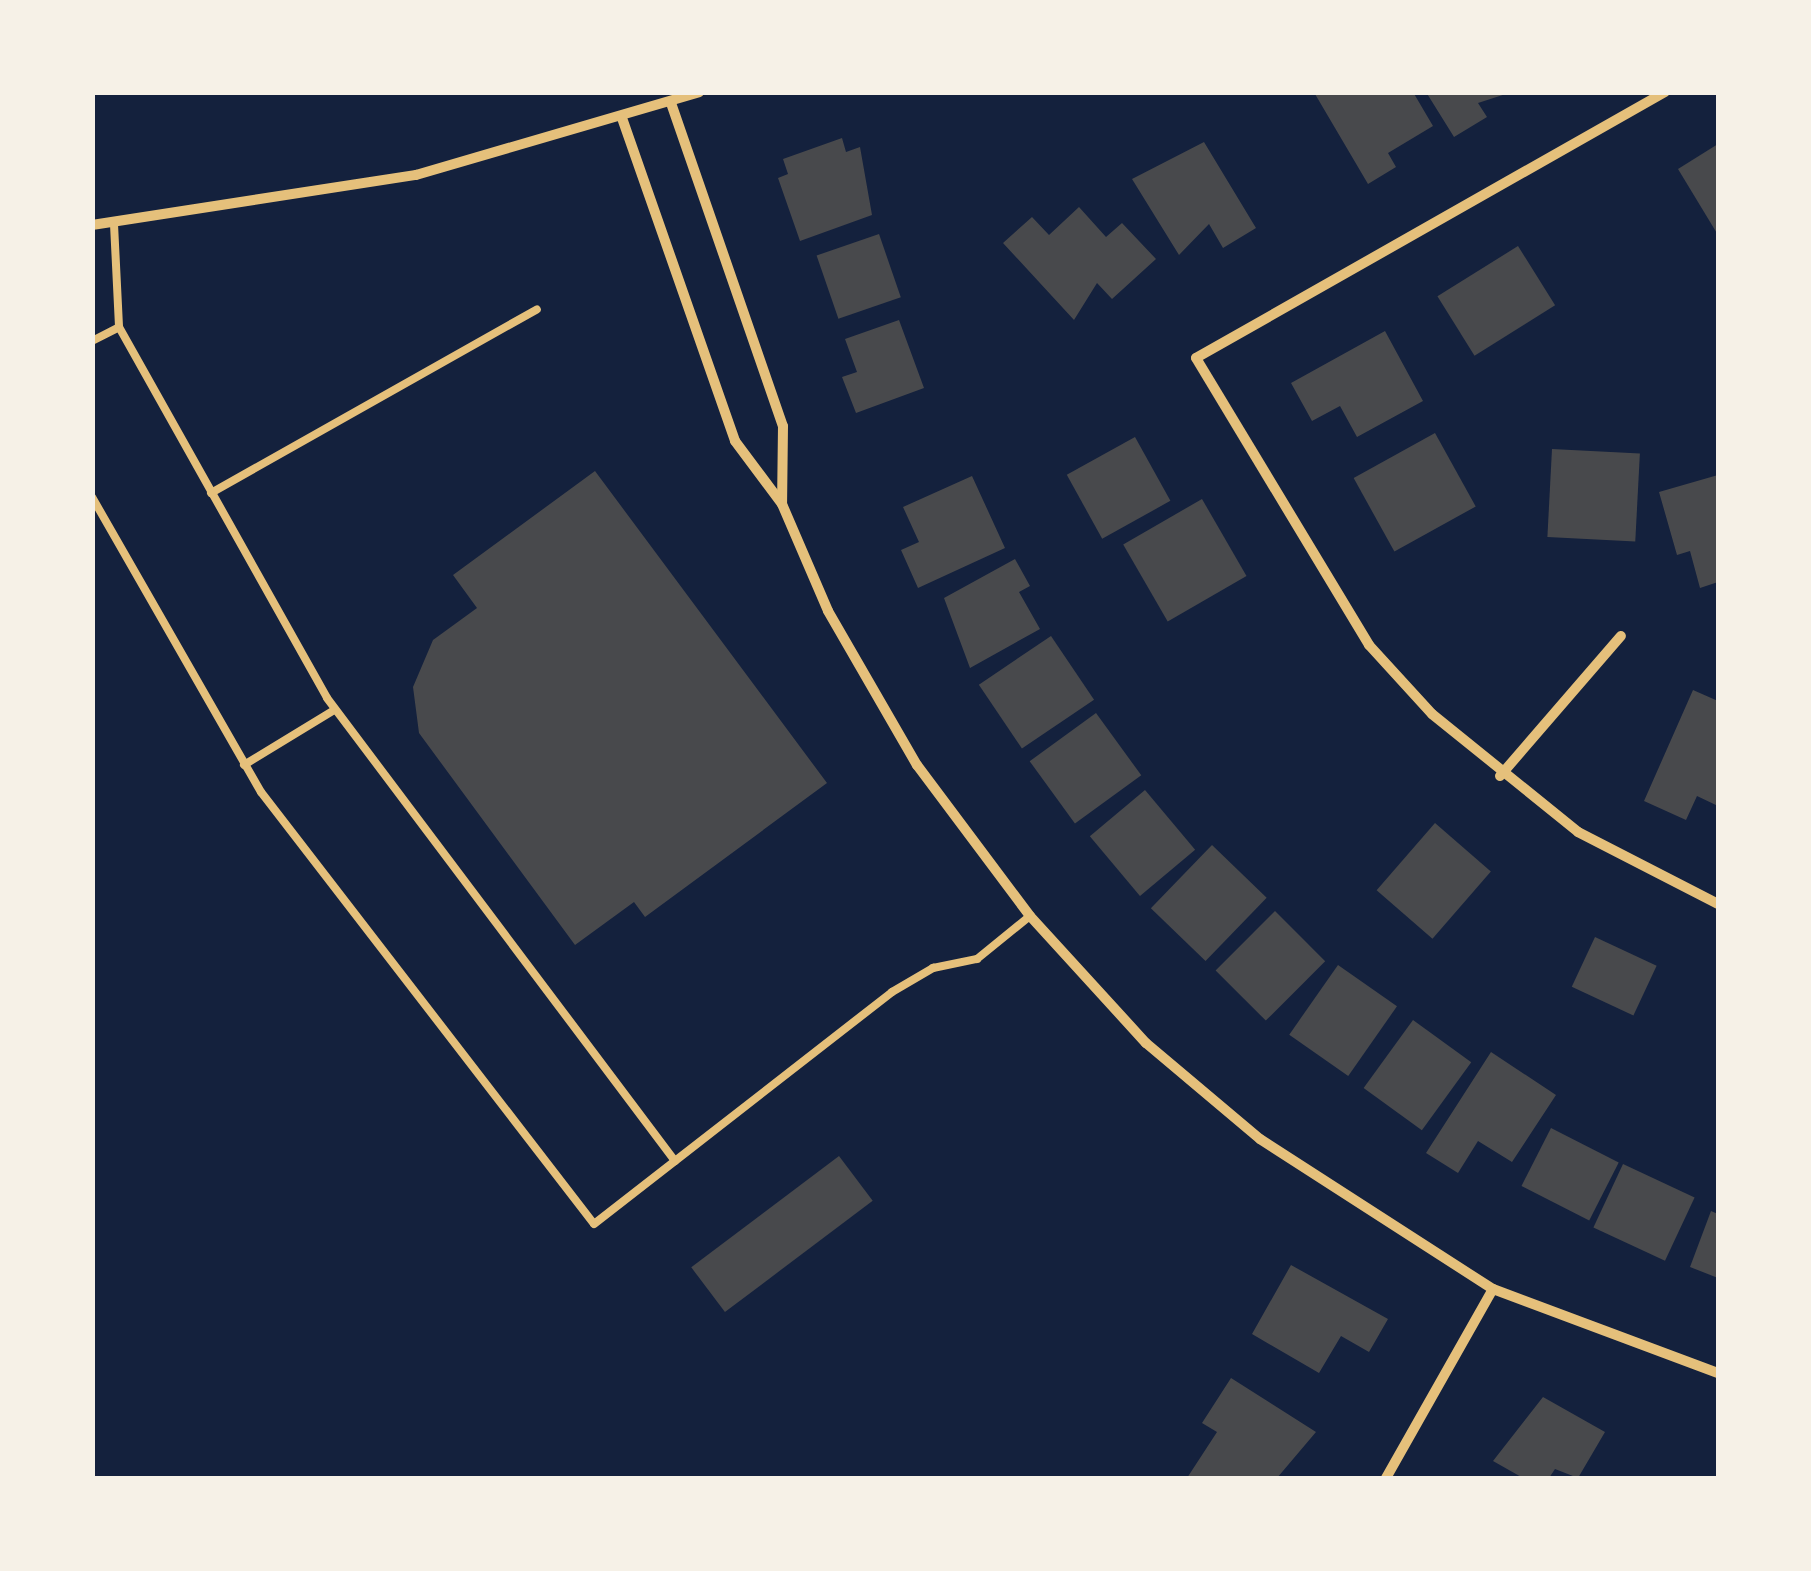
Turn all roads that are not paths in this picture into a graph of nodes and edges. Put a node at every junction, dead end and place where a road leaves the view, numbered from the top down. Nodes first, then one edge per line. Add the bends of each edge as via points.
1 (699, 92) edge
2 (1665, 92) edge
3 (671, 102) junction
4 (622, 118) junction
5 (114, 224) junction
6 (92, 226) edge
7 (536, 309) dead end
8 (119, 327) junction
9 (92, 341) edge
10 (211, 492) junction
11 (92, 498) edge
12 (782, 504) junction
13 (1621, 636) dead end
14 (334, 710) junction
15 (244, 764) junction
16 (1500, 776) junction
17 (1718, 904) edge
18 (1030, 916) junction
19 (675, 1161) junction
20 (1493, 1289) junction
21 (1718, 1374) edge
22 (1386, 1478) edge

1 - 3 street
2 - 16 street via 1196,358 1369,645
3 - 4 street
3 - 12 street via 782,426
4 - 5 street via 416,175
4 - 12 street via 735,442
5 - 6 street
5 - 8 lane
7 - 10 lane
8 - 9 lane
8 - 10 lane
10 - 14 lane
11 - 15 lane
12 - 18 street via 828,611 917,765
13 - 16 street
14 - 15 lane
14 - 19 lane
15 - 19 lane via 594,1224
16 - 17 street via 1578,832
18 - 19 lane via 976,959 904,984
18 - 20 street via 1146,1042 1260,1139
20 - 21 street
20 - 22 street

